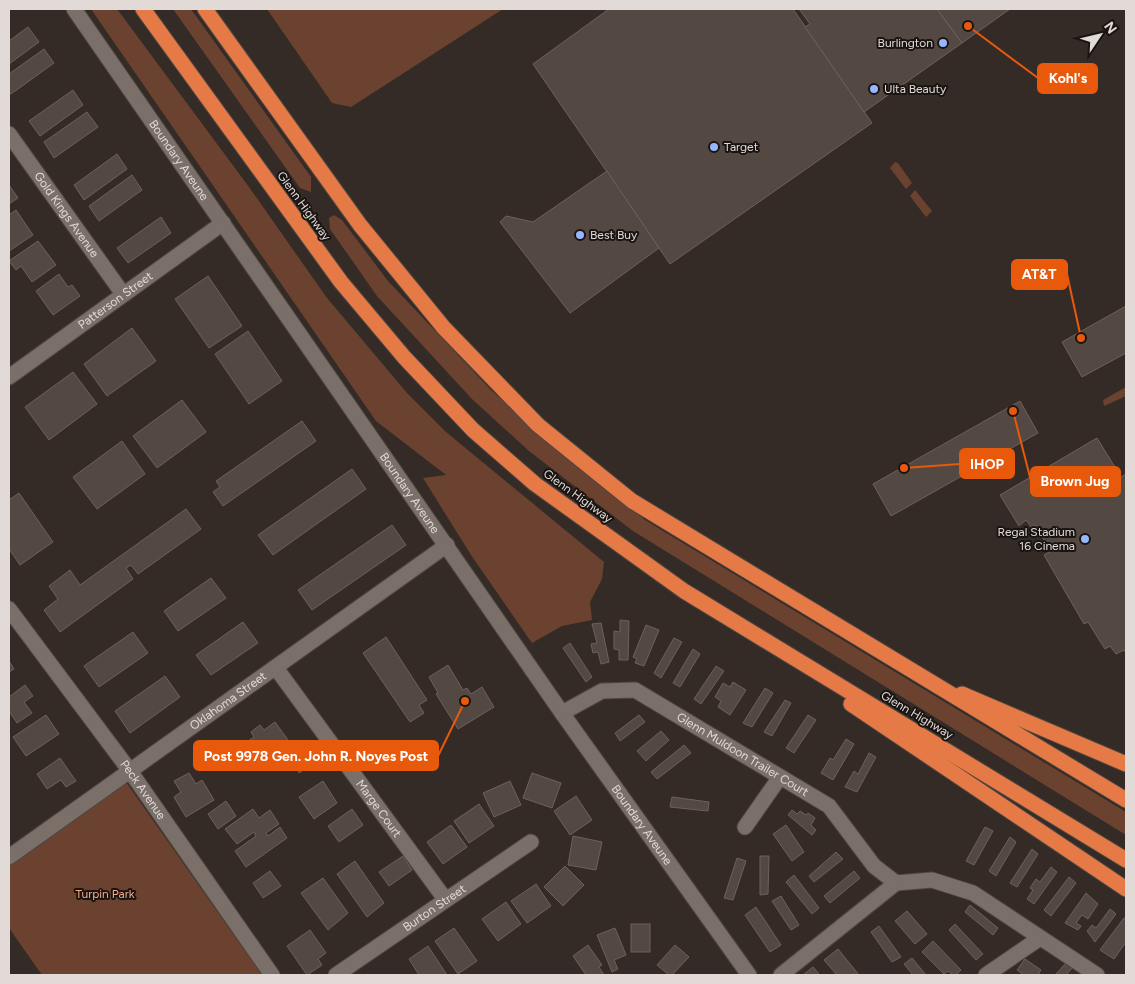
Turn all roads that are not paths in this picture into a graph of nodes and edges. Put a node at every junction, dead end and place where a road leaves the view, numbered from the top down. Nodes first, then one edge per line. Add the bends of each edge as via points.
1 (74, 9) edge
2 (143, 9) edge
3 (205, 9) edge
4 (9, 134) edge
5 (223, 223) junction
6 (123, 294) junction
7 (9, 377) edge
8 (447, 545) junction
9 (684, 591) junction
10 (9, 609) edge
11 (276, 668) junction
12 (916, 674) junction
13 (562, 713) junction
14 (1126, 764) edge
15 (130, 771) junction
16 (780, 777) junction
17 (1126, 800) edge
18 (745, 827) dead end
19 (531, 842) dead end
20 (9, 857) edge
21 (1126, 860) edge
22 (896, 883) junction
23 (1126, 889) edge
24 (445, 899) junction
25 (1040, 938) junction
26 (272, 975) edge
27 (336, 975) edge
28 (749, 975) edge
29 (781, 975) edge
30 (986, 975) edge
31 (1097, 975) edge

1 - 5 street, Boundary Aveune
2 - 9 highway, Glenn Highway via 341,282 404,358 473,430 535,484
3 - 12 highway via 360,225 444,328 538,425 632,500
4 - 6 street, Gold Kings Avenue
5 - 6 street, Patterson Street
5 - 8 street, Boundary Aveune
6 - 7 street, Patterson Street
8 - 11 street, Oklahoma Street
8 - 13 street, Boundary Aveune
9 - 21 highway, Glenn Highway
9 - 23 highway
10 - 15 street, Peck Avenue
11 - 15 street, Oklahoma Street
11 - 24 street, Marge Court
12 - 14 highway
12 - 17 highway
13 - 16 street, Glenn Muldoon Trailer Court via 602,691 635,690
13 - 28 street, Boundary Aveune
15 - 20 street, Oklahoma Street
15 - 26 street, Peck Avenue
16 - 18 street
16 - 22 street, Glenn Muldoon Trailer Court via 829,806 874,866
19 - 24 street, Burton Street
22 - 25 street via 932,880 973,893
22 - 29 street
24 - 27 street, Burton Street
25 - 30 street
25 - 31 street

